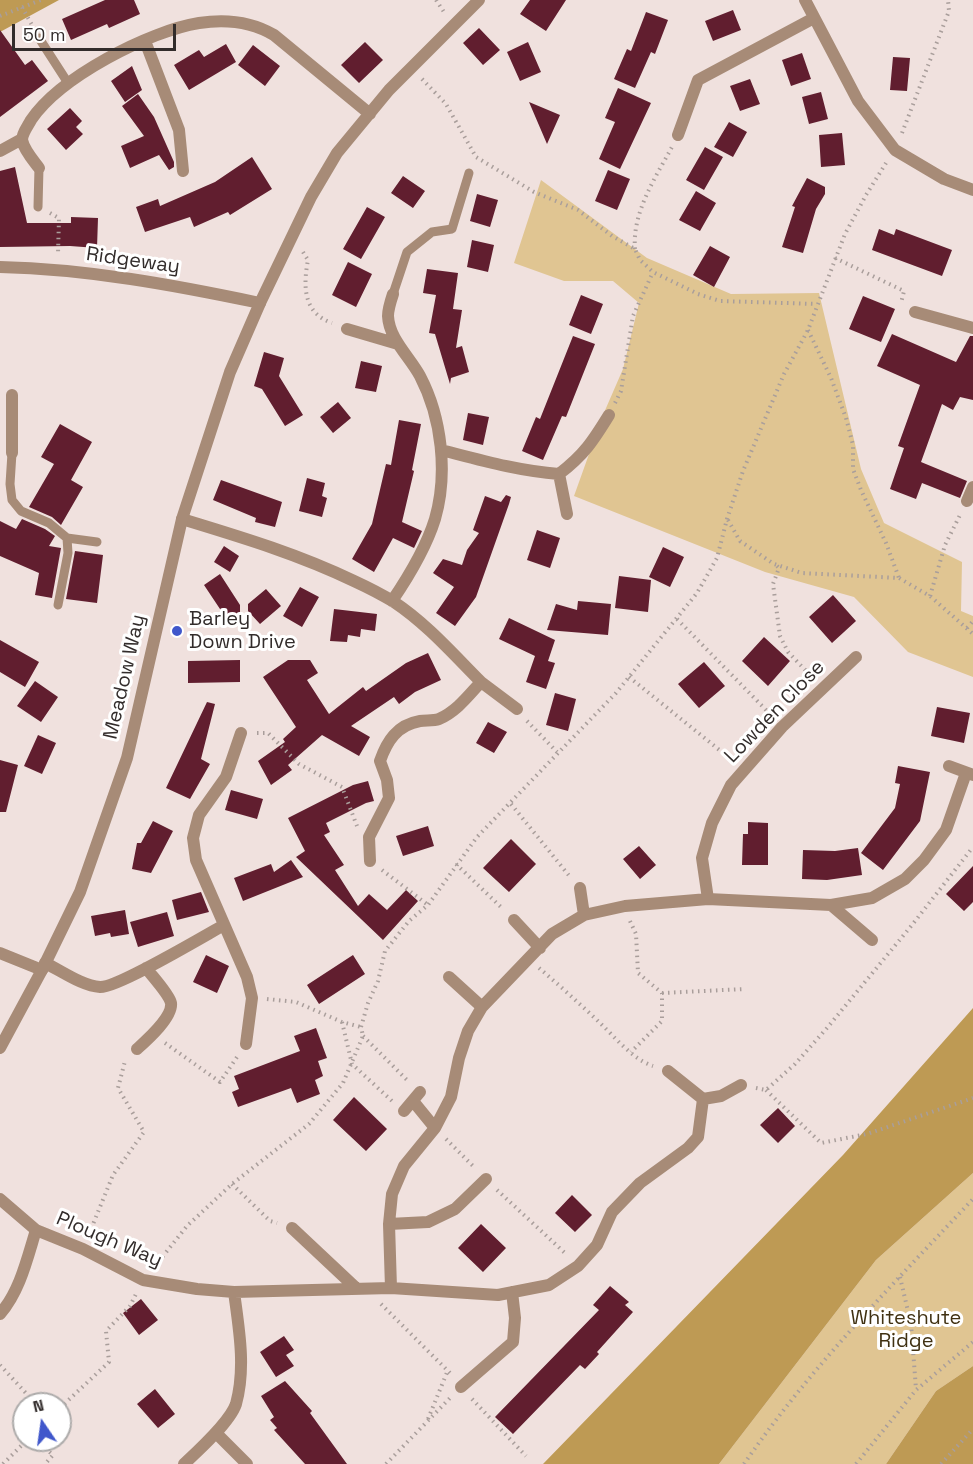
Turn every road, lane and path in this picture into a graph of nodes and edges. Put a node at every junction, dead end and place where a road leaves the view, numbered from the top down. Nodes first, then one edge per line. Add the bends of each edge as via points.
1 (41, 0) edge
2 (479, 0) edge
3 (805, 0) edge
4 (948, 0) edge
5 (22, 7) junction
6 (0, 16) edge
7 (814, 18) junction
8 (39, 38) joint
9 (145, 41) junction
10 (411, 67) junction
11 (68, 83) junction
12 (370, 114) junction
13 (678, 135) joint
14 (22, 139) junction
15 (895, 150) junction
16 (0, 151) edge
17 (39, 168) joint
18 (183, 171) dead end
19 (469, 173) dead end
20 (973, 190) edge
21 (38, 207) joint
22 (293, 233) junction
23 (635, 249) junction
24 (835, 258) junction
25 (0, 267) edge
26 (58, 270) junction
27 (653, 272) junction
28 (393, 294) joint
29 (260, 303) junction
30 (817, 304) junction
31 (915, 312) joint
32 (347, 328) joint
33 (973, 328) edge
34 (808, 330) junction
35 (399, 344) junction
36 (12, 395) dead end
37 (609, 414) joint
38 (6, 427) edge
39 (441, 450) junction
40 (12, 453) joint
41 (559, 474) junction
42 (973, 487) edge
43 (967, 501) joint
44 (567, 514) dead end
45 (182, 519) junction
46 (727, 519) junction
47 (67, 538) junction
48 (97, 542) dead end
49 (774, 564) junction
50 (899, 578) junction
51 (930, 596) junction
52 (392, 601) junction
53 (58, 605) dead end
54 (677, 619) junction
55 (973, 621) edge
56 (967, 628) junction
57 (973, 634) edge
58 (856, 657) dead end
59 (629, 677) junction
60 (481, 682) junction
61 (823, 688) junction
62 (517, 709) joint
63 (782, 727) junction
64 (241, 733) joint
65 (557, 752) junction
66 (949, 766) dead end
67 (744, 770) junction
68 (970, 774) edge
69 (511, 804) junction
70 (369, 837) junction
71 (973, 847) edge
72 (370, 861) joint
73 (456, 864) junction
74 (580, 888) joint
75 (708, 899) junction
76 (428, 905) junction
77 (831, 905) junction
78 (625, 906) junction
79 (584, 915) junction
80 (514, 920) joint
81 (224, 925) junction
82 (872, 940) dead end
83 (540, 948) junction
84 (0, 953) edge
85 (528, 959) junction
86 (44, 967) junction
87 (146, 968) junction
88 (449, 977) dead end
89 (745, 989) dead end
90 (662, 993) junction
91 (252, 998) junction
92 (482, 1007) junction
93 (342, 1022) junction
94 (361, 1027) junction
95 (154, 1034) junction
96 (363, 1036) junction
97 (246, 1044) joint
98 (0, 1048) edge
99 (137, 1049) joint
100 (631, 1052) junction
101 (352, 1064) junction
102 (668, 1071) joint
103 (741, 1085) joint
104 (766, 1090) junction
105 (416, 1097) junction
106 (973, 1098) edge
107 (703, 1099) junction
108 (404, 1111) joint
109 (435, 1128) junction
110 (486, 1179) junction
111 (232, 1184) junction
112 (0, 1199) edge
113 (973, 1199) edge
114 (389, 1224) junction
115 (292, 1228) joint
116 (36, 1230) junction
117 (83, 1249) junction
118 (578, 1266) junction
119 (900, 1277) junction
120 (143, 1280) junction
121 (391, 1288) junction
122 (361, 1289) junction
123 (234, 1292) junction
124 (512, 1292) junction
125 (0, 1314) edge
126 (973, 1342) edge
127 (0, 1365) edge
128 (448, 1369) junction
129 (460, 1387) junction
130 (916, 1390) junction
131 (25, 1392) edge
132 (72, 1397) edge
133 (427, 1422) junction
134 (973, 1429) edge
135 (216, 1433) junction
136 (15, 1452) edge
137 (50, 1452) edge
138 (526, 1456) dead end
139 (3, 1464) edge
140 (45, 1464) edge
141 (184, 1464) edge
142 (247, 1464) edge
143 (386, 1464) edge
144 (744, 1464) edge
145 (856, 1464) edge
146 (940, 1464) edge

1 - 5 path
2 - 10 street, Meadow Way
3 - 7 street
4 - 15 path via 949,11
5 - 6 path
5 - 8 path
7 - 13 street via 698,80
7 - 15 street via 858,101
8 - 11 lane
9 - 11 street
9 - 12 street via 199,24 224,22 262,28
9 - 18 street via 178,130
10 - 12 street, Meadow Way
10 - 23 path via 446,104 476,157 534,192 578,210
11 - 14 street via 36,112
12 - 22 street, Meadow Way via 337,153
13 - 23 path via 638,218
14 - 16 street
14 - 17 street
15 - 20 street via 944,179
15 - 24 path via 866,195
17 - 21 lane
19 - 28 lane via 452,229 432,232 407,252
21 - 26 path via 59,218
22 - 29 street, Meadow Way
22 - 32 path via 308,261 305,291 309,304 327,322
23 - 27 path
24 - 30 path
24 - 31 path via 904,291 900,305
25 - 26 street, Ridgeway
26 - 29 street, Ridgeway via 186,287
27 - 30 path via 720,302
27 - 37 path via 633,316 621,391
28 - 35 street via 388,314
29 - 45 street, Meadow Way via 230,372
30 - 34 path
31 - 33 street
32 - 35 street
34 - 46 path via 784,374
34 - 50 path via 846,418 853,445 853,469
35 - 39 street via 420,375 435,409
36 - 38 street
37 - 41 street via 578,459
38 - 40 street
39 - 41 street via 530,472
39 - 52 street via 434,520 411,572
40 - 47 lane via 12,500 21,511 49,523
41 - 44 street
42 - 43 street
43 - 51 path via 945,545
45 - 52 street via 283,550
45 - 86 street, Meadow Way via 127,758 80,892
46 - 49 path via 740,541
46 - 54 path via 717,558
47 - 48 lane
47 - 53 lane
49 - 50 path via 802,573
49 - 61 path via 779,568 773,584 780,636 788,652
50 - 51 path
51 - 56 path
52 - 60 street via 431,631
54 - 59 path
54 - 63 path
55 - 56 path
56 - 57 path
58 - 61 street, Lowden Close
59 - 65 path
59 - 67 path
60 - 62 street
60 - 70 street via 459,707 437,719 398,729 386,744 380,762 389,798
61 - 63 street, Lowden Close
62 - 65 path
63 - 67 street, Lowden Close
64 - 70 path via 268,733 299,764 342,787 357,826
64 - 81 street via 226,777 199,816 193,838 196,860
65 - 69 path
66 - 68 street
67 - 75 street, Lowden Close via 731,785 712,823 702,858
68 - 77 street via 946,830 904,879 872,898
69 - 73 path
69 - 74 path
70 - 72 street
71 - 104 path via 827,1028
72 - 76 path
73 - 76 path
73 - 80 path
74 - 79 street
75 - 77 street
75 - 78 street
76 - 94 path via 385,951
77 - 82 street
78 - 79 street
78 - 90 path via 636,934 638,973
79 - 83 street via 552,934
80 - 83 street
81 - 87 street
81 - 91 street
83 - 85 street
84 - 86 street
85 - 92 street
85 - 100 path
86 - 87 street via 103,988
86 - 98 street, Meadow Way
87 - 95 street via 172,1004
88 - 92 street
89 - 90 path
90 - 100 path via 662,1021
91 - 93 path via 296,1002
91 - 97 street
92 - 109 street via 468,1031 451,1097
93 - 94 path
93 - 101 path
94 - 96 path
95 - 97 path via 220,1082
95 - 99 street
96 - 101 path
96 - 105 path
99 - 117 path via 125,1061 118,1088 144,1132 113,1175
100 - 102 path via 644,1063
101 - 108 path
101 - 111 path via 343,1083 309,1124
102 - 107 street
103 - 104 path
103 - 107 street via 721,1096
104 - 106 path via 821,1143 867,1134
105 - 108 street
105 - 109 street
107 - 118 street, Plough Way via 698,1137 640,1183 612,1212 597,1245
109 - 110 path
109 - 114 street via 404,1166 392,1194
110 - 114 street via 455,1209 428,1222
110 - 118 path
111 - 115 path via 270,1221
111 - 120 path via 187,1226
112 - 116 street, Plough Way
113 - 119 path
114 - 121 street
115 - 122 street
116 - 117 street, Plough Way
116 - 125 street via 23,1273
117 - 120 street, Plough Way
118 - 124 street, Plough Way via 549,1285
119 - 130 path via 911,1324
119 - 144 path via 834,1350
120 - 123 street, Plough Way
120 - 132 path via 130,1306 106,1331 109,1362
121 - 122 street, Plough Way
121 - 124 street, Plough Way via 498,1295
122 - 123 street, Plough Way
122 - 128 path
123 - 135 street via 241,1365 235,1406
124 - 129 street via 513,1342
126 - 130 path
127 - 131 path
128 - 129 path
128 - 133 path
129 - 133 path
129 - 138 path
130 - 145 path
133 - 143 path
134 - 146 path
135 - 141 street
135 - 142 street
136 - 139 path
137 - 140 path via 53,1455

